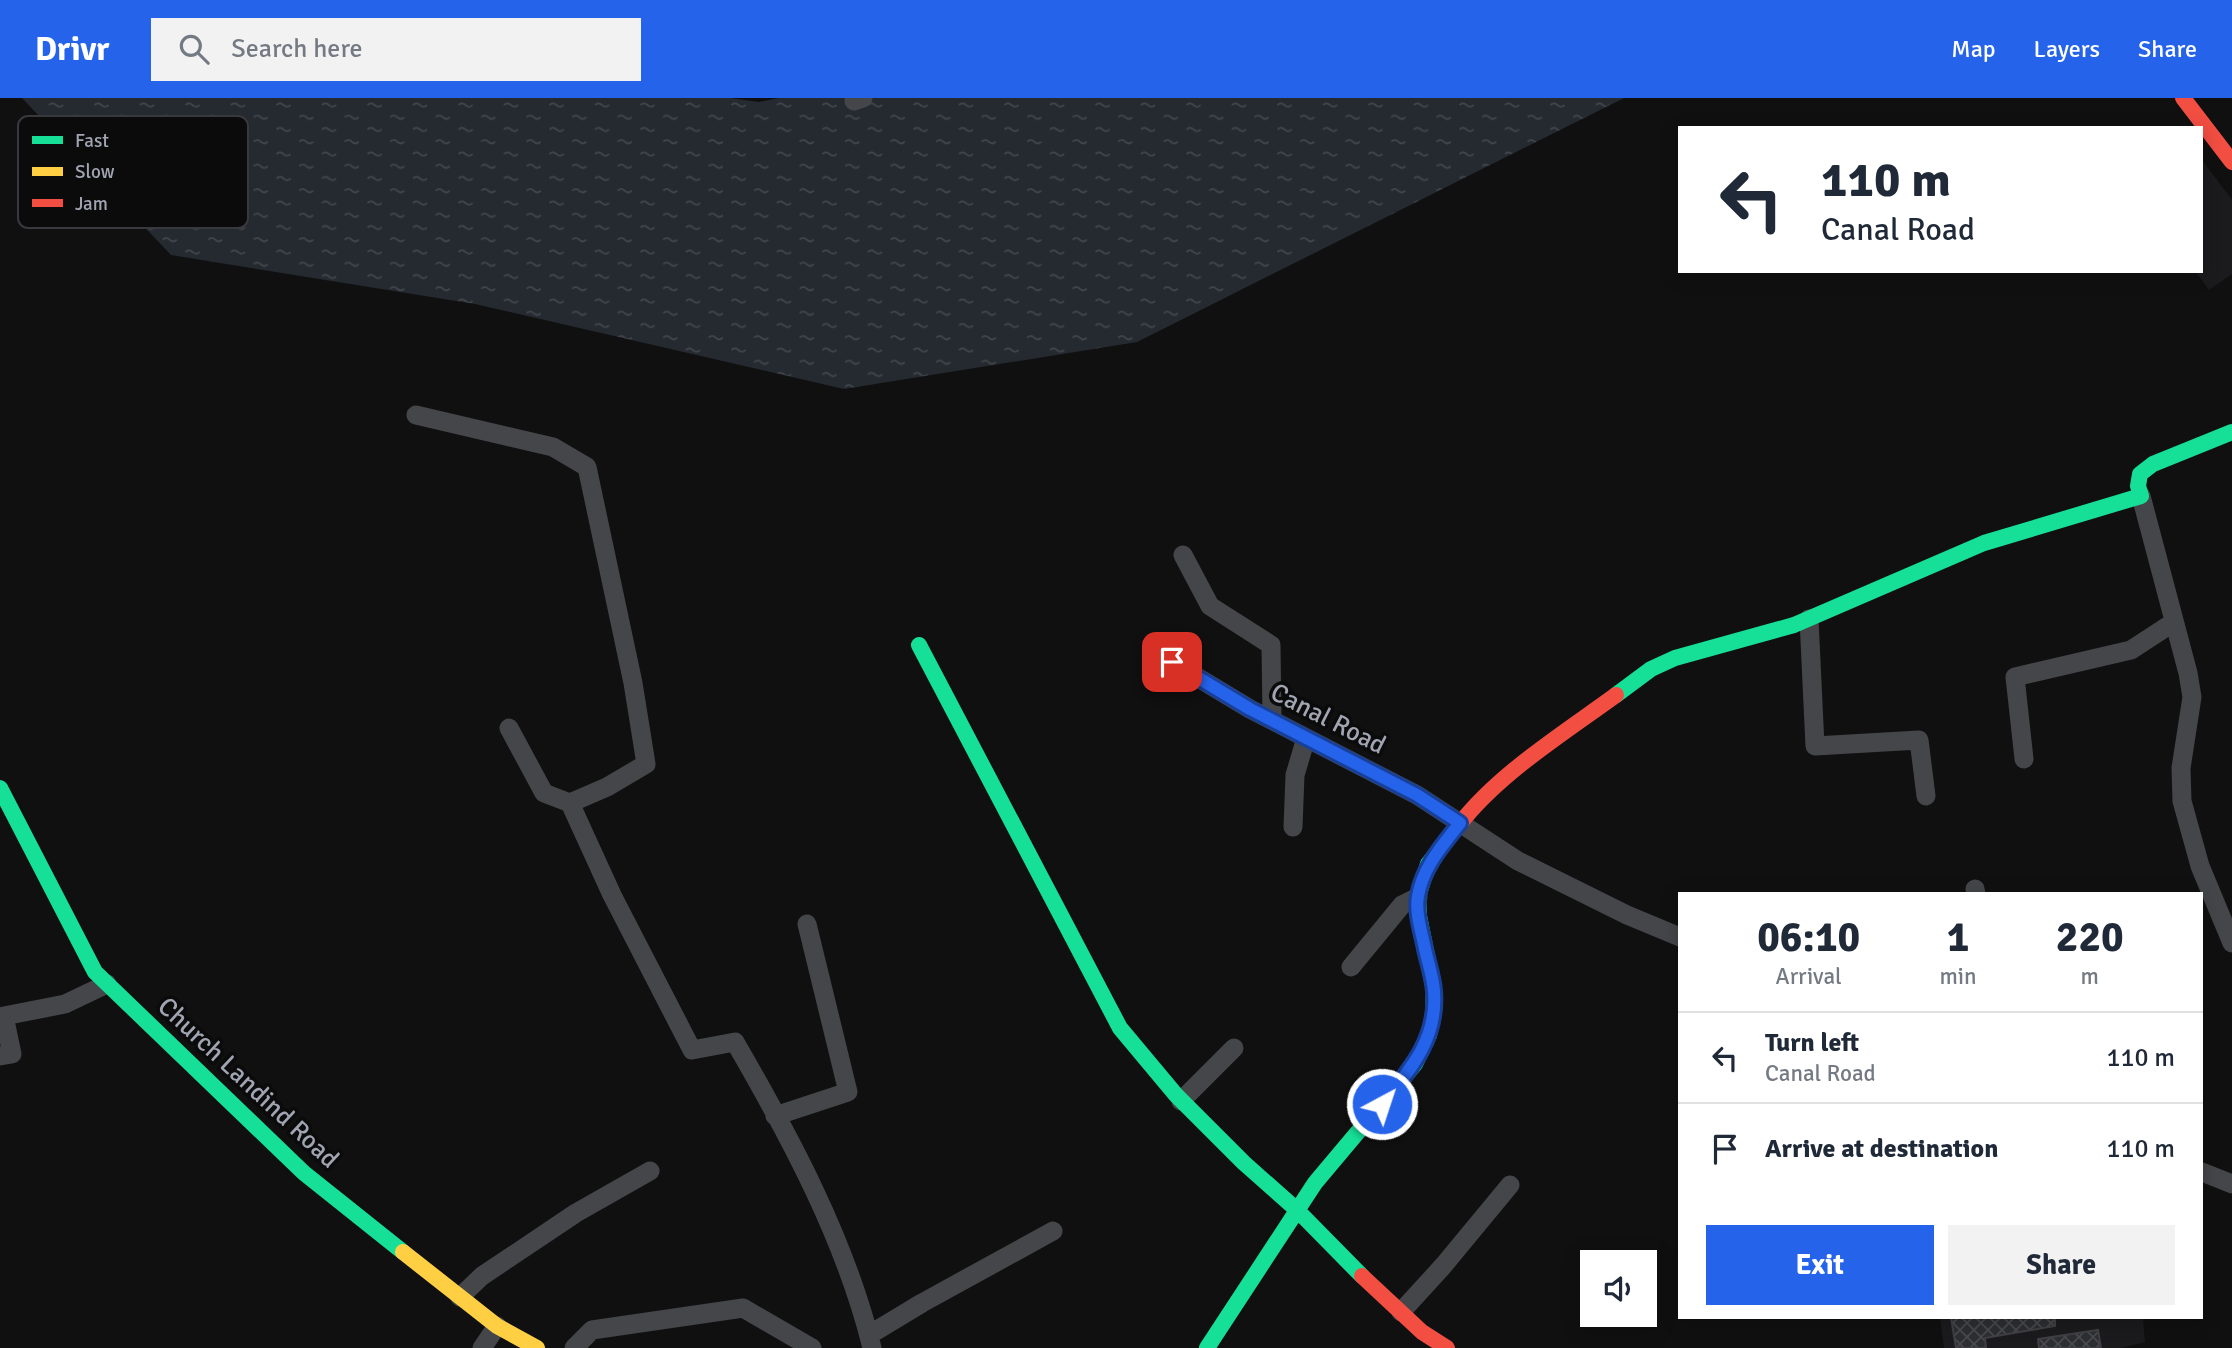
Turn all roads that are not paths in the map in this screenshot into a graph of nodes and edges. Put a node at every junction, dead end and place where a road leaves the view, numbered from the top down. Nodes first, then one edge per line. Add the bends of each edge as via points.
1 (2183, 98) edge
2 (2232, 162) edge
3 (416, 415) dead end
4 (2232, 432) edge
5 (2141, 496) junction
6 (1183, 555) dead end
7 (1809, 619) junction
8 (2174, 622) junction
9 (919, 645) dead end
10 (1172, 662) dead end
11 (1272, 720) junction
12 (509, 728) dead end
13 (1306, 738) junction
14 (2024, 759) dead end
15 (0, 788) edge
16 (1926, 796) dead end
17 (570, 803) junction
18 (1460, 823) junction
19 (1293, 827) dead end
20 (1418, 897) junction
21 (807, 923) dead end
22 (1678, 936) edge
23 (2232, 943) edge
24 (1351, 967) dead end
25 (107, 984) junction
26 (1234, 1048) dead end
27 (0, 1056) edge
28 (1181, 1101) junction
29 (775, 1116) junction
30 (650, 1171) dead end
31 (2203, 1172) edge
32 (2232, 1184) edge
33 (1510, 1185) dead end
34 (1297, 1210) junction
35 (1053, 1231) dead end
36 (460, 1297) junction
37 (1401, 1312) junction
38 (497, 1326) junction
39 (870, 1341) edge
40 (482, 1348) edge
41 (537, 1348) edge
42 (575, 1348) edge
43 (812, 1348) edge
44 (1207, 1348) edge
45 (1447, 1348) edge

1 - 2 street
3 - 17 street via 553,447 587,467 646,764
4 - 5 street via 2153,464 2140,474
5 - 7 street via 1984,543
5 - 8 street
6 - 11 street via 1210,606 1271,645
7 - 16 street via 1815,746 1919,740
7 - 18 street via 1651,669 1522,764
8 - 14 street via 2131,650 2015,677
8 - 23 street via 2192,697 2181,768 2182,801 2200,866
9 - 28 street via 1120,1028
10 - 11 street, Canal Road
11 - 13 street, Canal Road
12 - 17 street via 544,793
13 - 18 street, Canal Road via 1417,795
13 - 19 street via 1295,775
15 - 25 street, Church Landind Road via 95,972
17 - 29 street via 692,1050 735,1042
18 - 20 street via 1428,864
18 - 22 street, Canal Road via 1518,861
20 - 24 street via 1402,905
20 - 34 street via 1434,991 1429,1035 1415,1064
21 - 29 street via 848,1092
25 - 27 street via 65,1003 4,1016 12,1054
25 - 36 street, Church Landind Road via 304,1173
26 - 28 street
28 - 34 street
29 - 39 street via 837,1238
30 - 36 street via 576,1213 482,1276
31 - 32 street
33 - 37 street
34 - 37 street
34 - 44 street
35 - 39 street via 922,1303
36 - 38 street, Church Landind Road
37 - 45 street
38 - 40 street
38 - 41 street, Church Landind Road
42 - 43 street via 592,1330 743,1308

